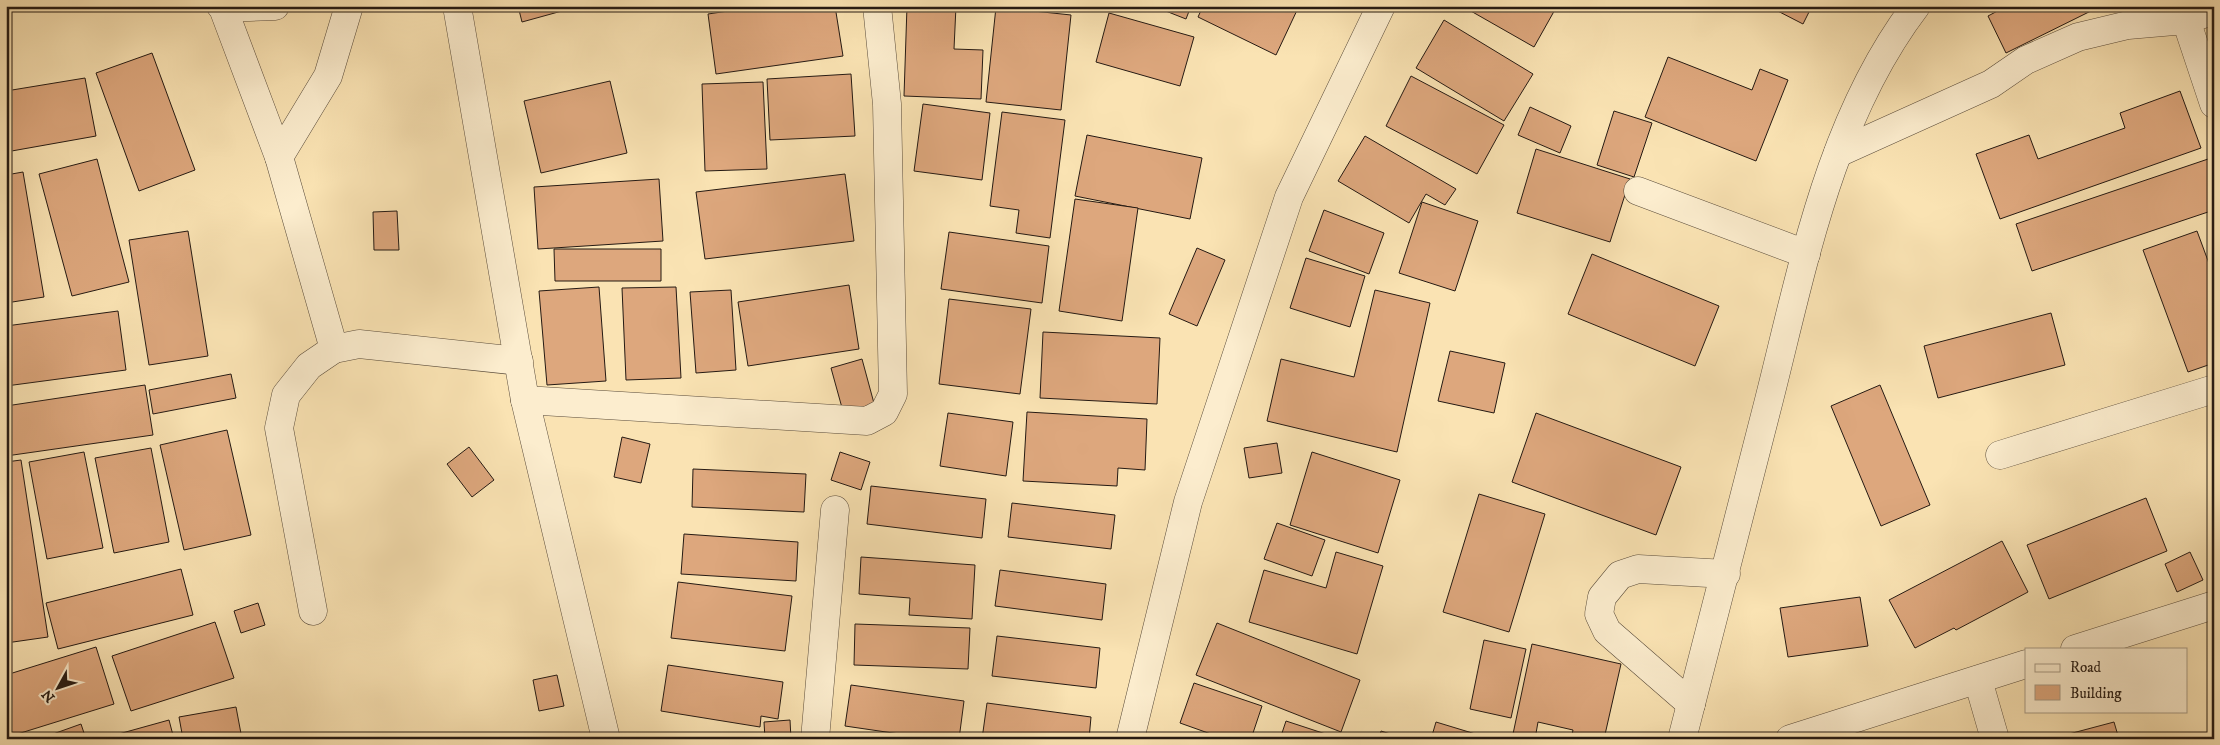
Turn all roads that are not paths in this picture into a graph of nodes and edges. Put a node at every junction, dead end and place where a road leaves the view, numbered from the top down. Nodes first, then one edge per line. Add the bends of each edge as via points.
1 (275, 6) edge
2 (349, 6) edge
3 (458, 6) edge
4 (877, 6) edge
5 (1380, 6) edge
6 (1916, 6) edge
7 (222, 7) edge
8 (2214, 10) edge
9 (2186, 20) junction
10 (2214, 104) edge
11 (1838, 153) junction
12 (279, 157) junction
13 (1638, 191) dead end
14 (1806, 254) junction
15 (334, 349) junction
16 (519, 361) junction
17 (2214, 389) edge
18 (526, 400) junction
19 (2000, 455) dead end
20 (835, 510) dead end
21 (1726, 574) junction
22 (2214, 605) edge
23 (313, 611) dead end
24 (2078, 648) edge
25 (2025, 664) edge
26 (1978, 680) junction
27 (1691, 704) junction
28 (606, 739) edge
29 (815, 739) edge
30 (1130, 739) edge
31 (1682, 739) edge
32 (1790, 739) edge
33 (1995, 739) edge

1 - 7 street
2 - 12 street via 328,76
3 - 16 street
4 - 18 street via 887,104 893,394 884,412 867,421
5 - 30 street via 1290,197 1188,502
6 - 11 street via 1899,28 1868,83
7 - 12 street
8 - 9 street
9 - 10 street
9 - 11 street via 2128,25 2078,37 2026,60 1991,84
11 - 14 street
12 - 15 street
13 - 14 street
14 - 21 street
15 - 16 street via 358,344
15 - 23 street via 309,366 286,395 279,428
16 - 18 street
17 - 19 street
18 - 28 street
20 - 29 street
21 - 27 street
21 - 27 street via 1638,569 1620,575 1602,597 1599,614 1607,631
22 - 24 street
25 - 26 street
26 - 32 street
26 - 33 street
27 - 31 street

